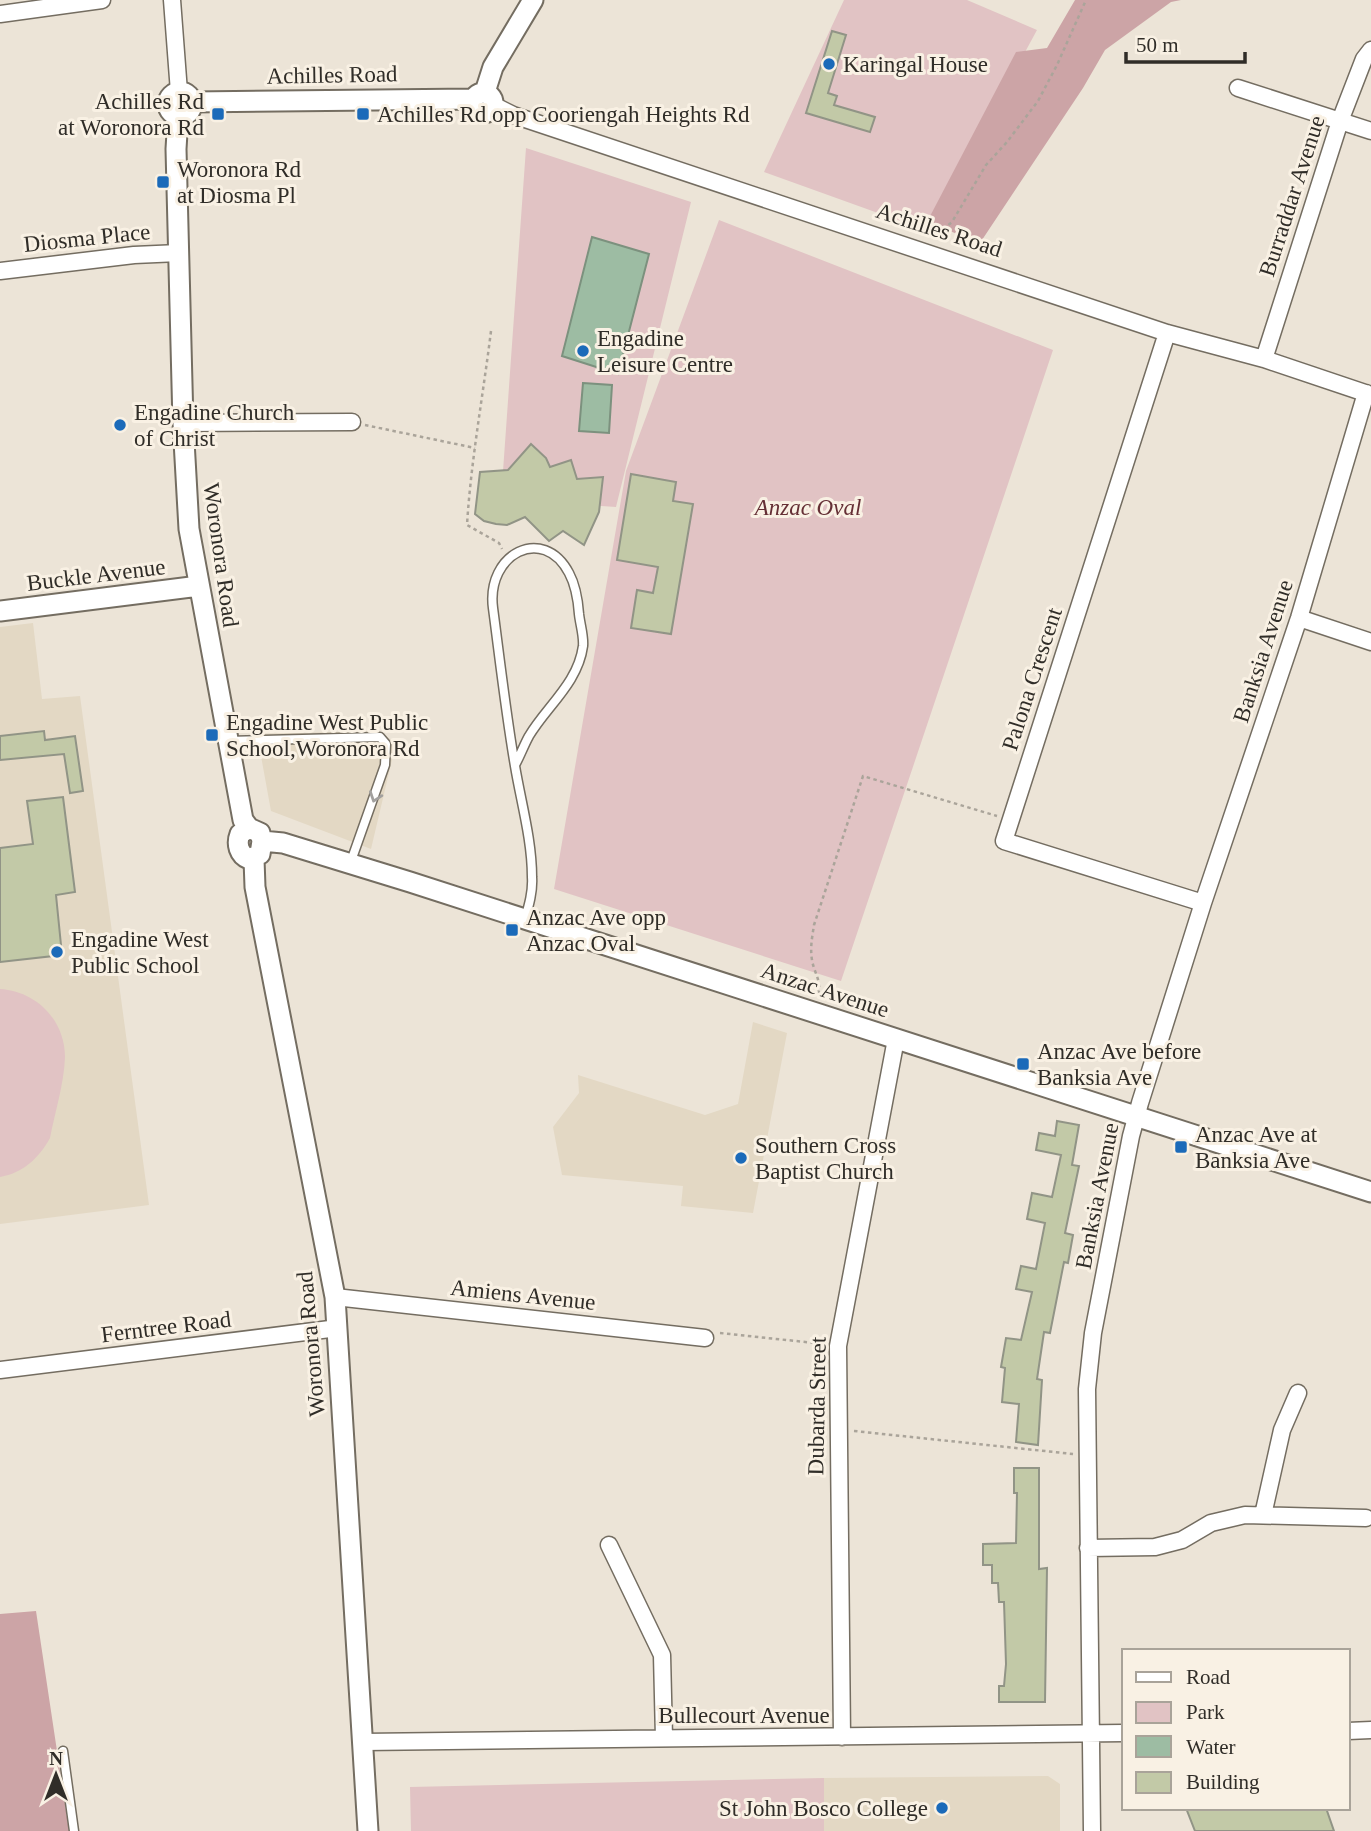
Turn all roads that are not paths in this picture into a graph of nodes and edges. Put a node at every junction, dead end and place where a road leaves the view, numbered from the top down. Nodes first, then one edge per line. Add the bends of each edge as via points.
1 (102, 0) edge
2 (172, 0) edge
3 (533, 0) edge
4 (0, 14) edge
5 (1371, 50) edge
6 (1238, 88) dead end
7 (484, 99) junction
8 (183, 103) junction
9 (1340, 121) junction
10 (1371, 131) edge
11 (179, 253) junction
12 (0, 271) edge
13 (1167, 332) junction
14 (1264, 359) junction
15 (1369, 394) edge
16 (352, 422) road end
17 (183, 423) junction
18 (199, 586) junction
19 (0, 611) edge
20 (1299, 618) junction
21 (1371, 642) edge
22 (228, 741) junction
23 (515, 765) junction
24 (255, 842) junction
25 (350, 864) junction
26 (1203, 903) junction
27 (525, 919) junction
28 (896, 1039) junction
29 (1136, 1116) junction
30 (1371, 1192) edge
31 (335, 1297) junction
32 (338, 1328) junction
33 (705, 1338) road end
34 (0, 1370) edge
35 (1298, 1393) dead end
36 (1263, 1515) junction
37 (1366, 1518) dead end
38 (608, 1545) dead end
39 (1088, 1548) junction
40 (1371, 1730) edge
41 (1350, 1731) edge
42 (1090, 1733) junction
43 (1122, 1733) edge
44 (842, 1737) junction
45 (664, 1738) junction
46 (363, 1742) junction
47 (63, 1751) dead end
48 (74, 1831) edge
49 (368, 1831) edge
50 (1093, 1831) edge

1 - 4 street
2 - 8 street, Woronora Road
3 - 7 street via 493,67
5 - 9 street, Burraddar Avenue
6 - 9 street
7 - 8 street, Achilles Road
7 - 13 street, Achilles Road via 513,115
8 - 11 street, Woronora Road via 176,149
9 - 10 street
9 - 14 street, Burraddar Avenue
11 - 12 street, Diosma Place
11 - 17 street, Woronora Road
13 - 14 street, Achilles Road
13 - 26 street, Palona Crescent via 1004,841
14 - 15 street, Achilles Road
15 - 20 street, Banksia Avenue
16 - 17 street
17 - 18 street, Woronora Road via 189,529
18 - 19 street, Buckle Avenue
18 - 22 street, Woronora Road
20 - 21 street
20 - 26 street, Banksia Avenue
22 - 24 street, Woronora Road via 243,820
22 -> 25 lane via 380,737 386,744 385,765
23 - 23 lane via 492,600 496,573 506,559 520,550 539,549 557,558 569,572 583,645 574,676 529,736
23 - 27 lane via 533,876
24 - 25 street, Anzac Avenue via 283,843
24 - 31 street, Woronora Road via 255,887
25 - 27 street, Anzac Avenue
26 - 29 street, Banksia Avenue
27 - 28 street, Anzac Avenue
28 - 29 street, Anzac Avenue
28 - 44 street, Dubarda Street via 838,1346
29 - 30 street, Anzac Avenue
29 - 39 street, Banksia Avenue via 1093,1333 1087,1389
31 - 32 street, Woronora Road
31 - 33 street, Amiens Avenue
32 - 34 street, Ferntree Road
32 - 46 street, Woronora Road
35 - 36 street via 1282,1430
36 - 37 street
36 - 39 street via 1228,1517 1155,1548
38 - 45 street via 662,1655
39 - 42 street, Banksia Avenue
40 - 41 street
42 - 43 street, Bullecourt Avenue
42 - 44 street, Bullecourt Avenue
42 - 50 street, Banksia Avenue
44 - 45 street, Bullecourt Avenue
45 - 46 street, Bullecourt Avenue
46 - 49 street, Woronora Road
47 - 48 lane

